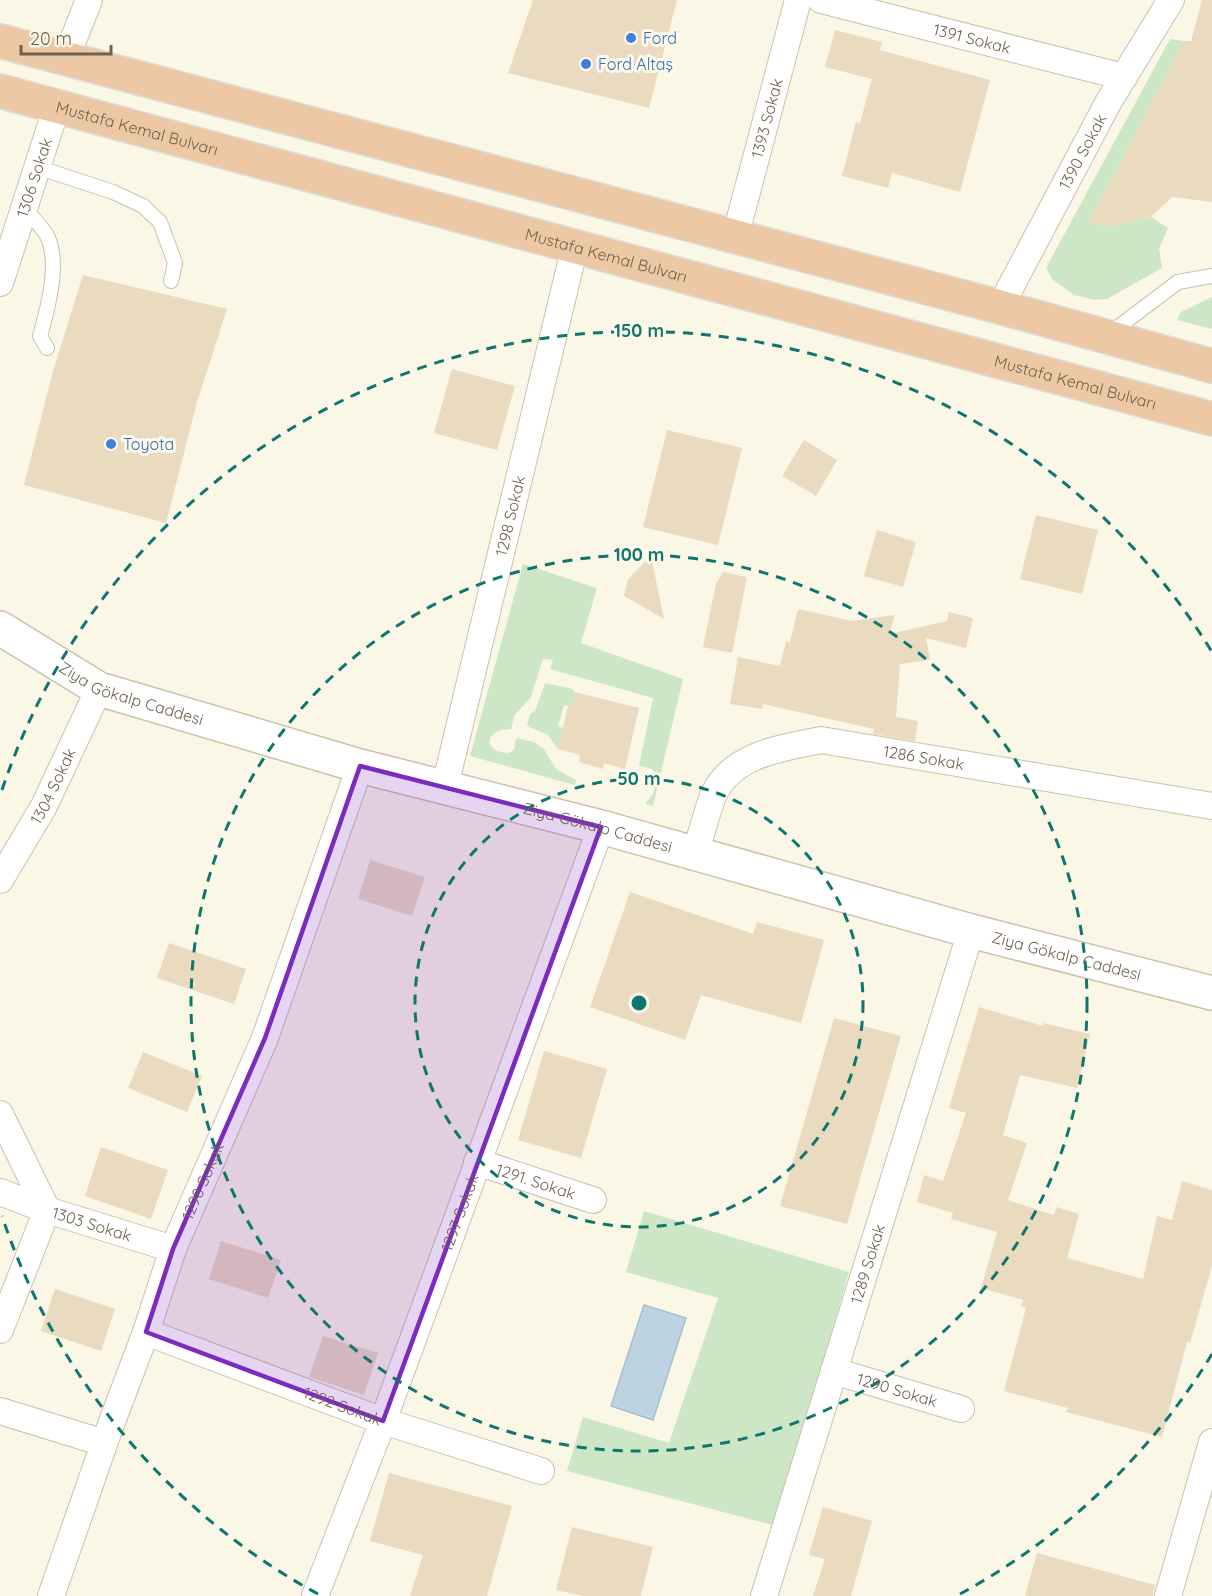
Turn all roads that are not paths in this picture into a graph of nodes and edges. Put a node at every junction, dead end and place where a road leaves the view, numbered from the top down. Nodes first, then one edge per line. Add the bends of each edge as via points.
1 (89, 0) edge
2 (798, 0) edge
3 (821, 0) edge
4 (1171, 0) edge
5 (0, 41) edge
6 (66, 58) junction
7 (1124, 78) junction
8 (0, 91) edge
9 (57, 106) junction
10 (37, 168) junction
11 (24, 208) junction
12 (735, 237) junction
13 (575, 246) junction
14 (1212, 276) edge
15 (171, 281) dead end
16 (0, 284) edge
17 (1000, 307) junction
18 (1106, 337) junction
19 (47, 348) dead end
20 (1212, 366) edge
21 (1212, 419) edge
22 (0, 628) edge
23 (99, 689) junction
24 (360, 765) junction
25 (445, 786) junction
26 (1212, 806) edge
27 (600, 827) junction
28 (695, 854) junction
29 (0, 880) edge
30 (970, 932) junction
31 (1212, 993) edge
32 (0, 1114) edge
33 (477, 1162) junction
34 (0, 1192) edge
35 (593, 1200) dead end
36 (47, 1210) junction
37 (173, 1250) junction
38 (0, 1330) edge
39 (146, 1332) junction
40 (834, 1371) junction
41 (961, 1409) dead end
42 (0, 1411) edge
43 (383, 1421) junction
44 (104, 1443) junction
45 (1212, 1443) edge
46 (541, 1471) dead end
47 (51, 1596) edge
48 (315, 1596) edge
49 (764, 1596) edge
50 (1168, 1596) edge

1 - 6 street
2 - 12 street, 1393 Sokak
3 - 7 street, 1391 Sokak
4 - 7 street, 1390 Sokak
5 - 6 highway
6 - 12 highway
7 - 17 street, 1390 Sokak
8 - 9 highway, Mustafa Kemal Bulvarı
9 - 10 street, 1306 Sokak
9 - 13 highway, Mustafa Kemal Bulvarı
10 - 11 street, 1306 Sokak
10 - 15 lane via 143,206 160,222 175,263
11 - 16 street, 1306 Sokak
11 - 19 lane via 46,234 52,256 49,302 40,336
12 - 17 highway
13 - 21 highway, Mustafa Kemal Bulvarı
13 - 25 street, 1298 Sokak
14 - 18 lane via 1178,282
17 - 18 highway
18 - 20 highway
22 - 23 street, Ziya Gökalp Caddesi
23 - 24 street, Ziya Gökalp Caddesi
23 - 29 street, 1304 Sokak via 44,806
24 - 25 street, Ziya Gökalp Caddesi
24 - 37 street, 1298 Sokak via 265,1038
25 - 27 street, Ziya Gökalp Caddesi
26 - 28 street, 1286 Sokak via 821,740 765,752 732,770 714,794
27 - 28 street, Ziya Gökalp Caddesi
27 - 33 street, 1297 Sokak
28 - 30 street, Ziya Gökalp Caddesi
30 - 31 street, Ziya Gökalp Caddesi
30 - 40 street, 1289 Sokak
32 - 36 street, 1303 Sokak
33 - 35 street, 1291. Sokak
33 - 43 street, 1297 Sokak
34 - 36 street
36 - 37 street, 1303 Sokak
36 - 38 street
37 - 39 street, 1298 Sokak
39 - 43 street, 1292 Sokak
39 - 44 street, 1298 Sokak
40 - 41 street, 1290 Sokak
40 - 49 street, 1289 Sokak
42 - 44 street
43 - 46 street, 1292 Sokak
43 - 48 street, 1297 Sokak
44 - 47 street, 1298 Sokak
45 - 50 street

